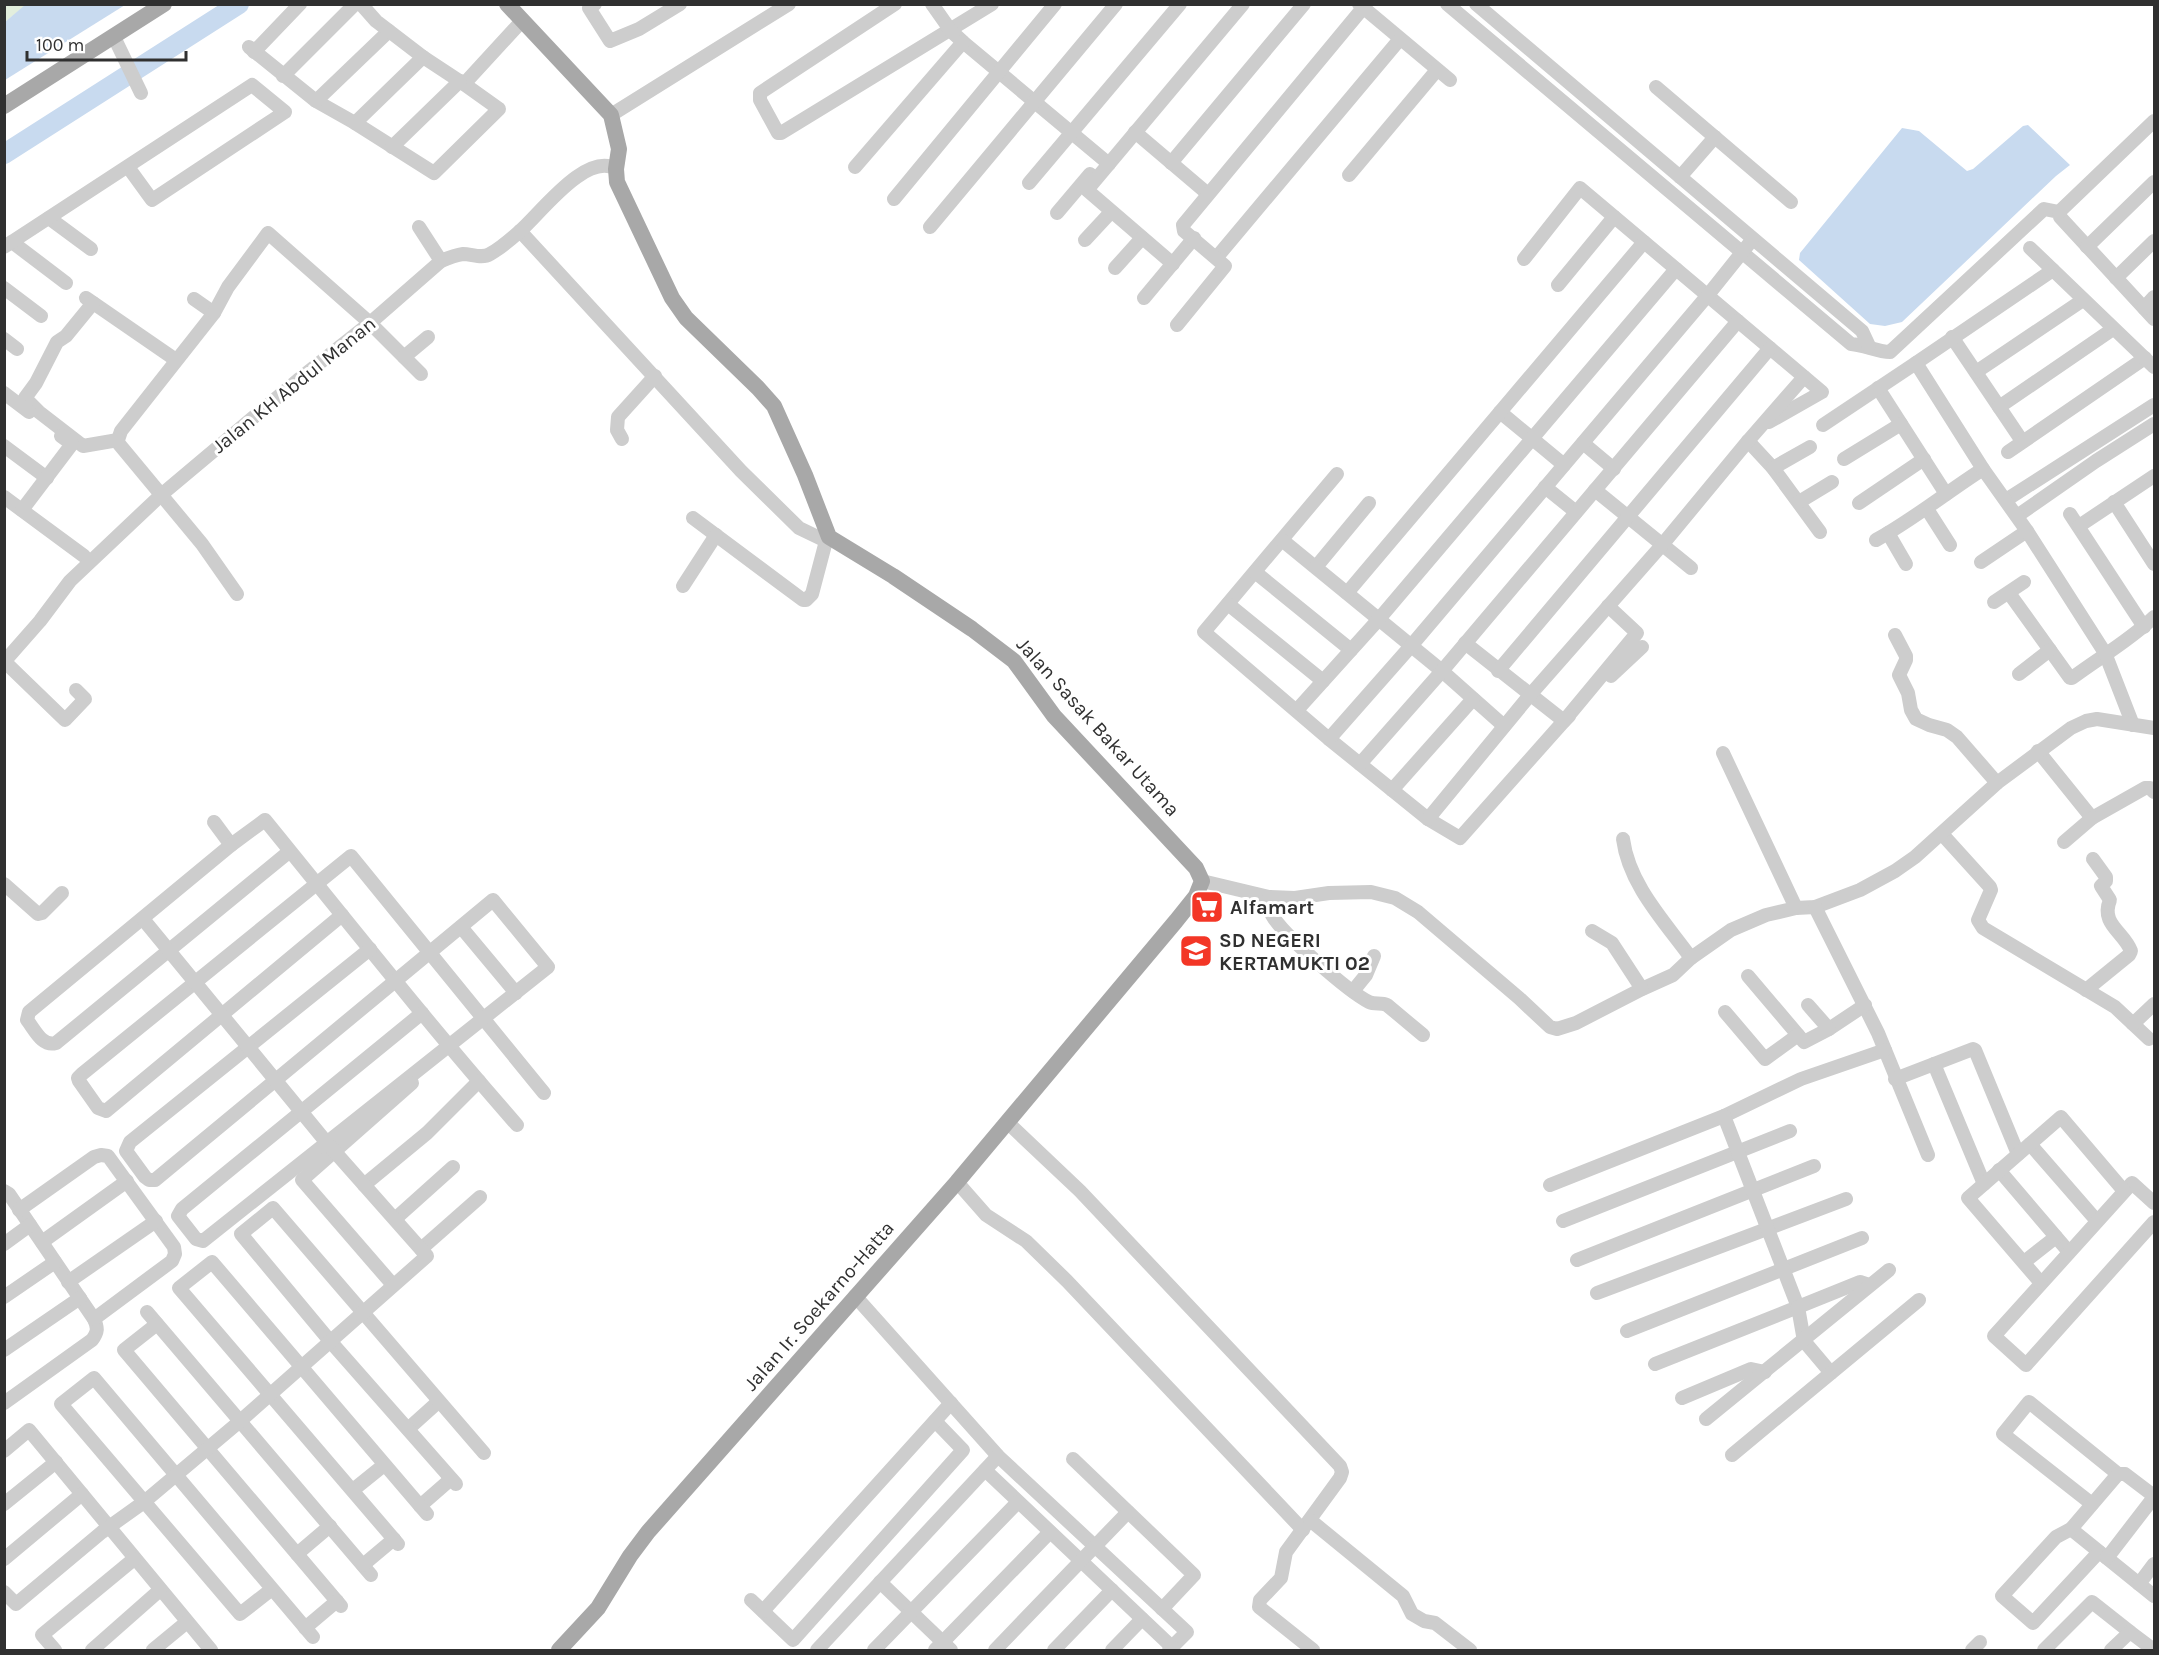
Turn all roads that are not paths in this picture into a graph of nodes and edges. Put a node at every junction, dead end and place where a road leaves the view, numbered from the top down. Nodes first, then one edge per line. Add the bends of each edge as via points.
1 (164, 4) edge
2 (300, 4) edge
3 (355, 4) edge
4 (361, 4) edge
5 (507, 4) edge
6 (595, 4) edge
7 (680, 4) edge
8 (789, 4) edge
9 (895, 4) edge
10 (932, 4) edge
11 (992, 4) edge
12 (1055, 4) edge
13 (1116, 4) edge
14 (1180, 4) edge
15 (1243, 4) edge
16 (1304, 4) edge
17 (1447, 4) edge
18 (1476, 4) edge
19 (1361, 6) edge
20 (521, 22) junction
21 (388, 30) junction
22 (951, 31) junction
23 (114, 37) junction
24 (1400, 39) junction
25 (963, 42) junction
26 (423, 57) junction
27 (1437, 70) junction
28 (999, 72) junction
29 (283, 76) junction
30 (1450, 80) dead end
31 (462, 82) junction
32 (1656, 87) dead end
33 (141, 93) dead end
34 (316, 101) junction
35 (1035, 102) junction
36 (4, 106) edge
37 (611, 115) junction
38 (2154, 121) edge
39 (355, 123) junction
40 (1136, 132) junction
41 (1071, 133) junction
42 (1715, 137) junction
43 (392, 147) junction
44 (1106, 161) junction
45 (1171, 163) junction
46 (617, 164) junction
47 (128, 167) junction
48 (855, 167) dead end
49 (1349, 175) dead end
50 (1680, 177) junction
51 (2154, 182) edge
52 (1029, 183) dead end
53 (1208, 194) junction
54 (894, 198) dead end
55 (1791, 202) dead end
56 (1111, 212) junction
57 (2058, 212) junction
58 (1057, 213) dead end
59 (1614, 217) junction
60 (49, 218) junction
61 (419, 227) dead end
62 (930, 227) dead end
63 (520, 231) junction
64 (1142, 238) junction
65 (1194, 238) junction
66 (1085, 240) dead end
67 (1752, 240) junction
68 (2154, 241) edge
69 (1644, 242) junction
70 (8, 245) edge
71 (2087, 247) junction
72 (2030, 248) dead end
73 (91, 249) dead end
74 (1741, 253) junction
75 (1217, 257) junction
76 (1524, 260) dead end
77 (441, 261) junction
78 (1173, 264) junction
79 (1115, 268) dead end
80 (1676, 269) junction
81 (2053, 270) junction
82 (2116, 278) junction
83 (66, 283) dead end
84 (1558, 285) dead end
85 (4, 288) edge
86 (1708, 296) junction
87 (2154, 297) edge
88 (1144, 298) dead end
89 (194, 299) dead end
90 (2083, 300) junction
91 (2144, 308) junction
92 (214, 313) junction
93 (41, 316) dead end
94 (2154, 320) edge
95 (1738, 321) junction
96 (370, 323) junction
97 (1177, 325) dead end
98 (2113, 329) junction
99 (428, 337) dead end
100 (1952, 337) junction
101 (4, 339) edge
102 (1869, 346) junction
103 (1770, 348) junction
104 (17, 349) dead end
105 (404, 357) junction
106 (176, 360) junction
107 (1916, 363) junction
108 (2150, 363) edge
109 (1976, 372) junction
110 (421, 374) dead end
111 (655, 376) junction
112 (1804, 377) junction
113 (1878, 388) junction
114 (4, 393) edge
115 (2154, 405) edge
116 (1999, 407) junction
117 (1500, 412) junction
118 (1901, 424) junction
119 (2154, 424) edge
120 (1823, 425) dead end
121 (1759, 428) junction
122 (622, 439) dead end
123 (1532, 439) junction
124 (118, 440) junction
125 (1748, 441) junction
126 (2022, 441) junction
127 (1583, 443) junction
128 (4, 446) edge
129 (1810, 447) dead end
130 (2008, 452) dead end
131 (1844, 459) dead end
132 (1923, 459) junction
133 (1564, 465) junction
134 (1614, 468) junction
135 (1773, 468) junction
136 (1983, 469) junction
137 (1337, 474) dead end
138 (47, 478) junction
139 (1832, 482) dead end
140 (2152, 482) edge
141 (1545, 487) junction
142 (1595, 490) junction
143 (1946, 494) junction
144 (161, 495) junction
145 (4, 497) edge
146 (2006, 500) junction
147 (1799, 502) junction
148 (2114, 502) junction
149 (1369, 503) dead end
150 (1860, 503) dead end
151 (1927, 509) junction
152 (22, 510) junction
153 (1576, 513) junction
154 (2070, 514) dead end
155 (2017, 516) junction
156 (693, 518) dead end
157 (1629, 518) junction
158 (2079, 526) junction
159 (2027, 531) junction
160 (1820, 532) dead end
161 (716, 536) junction
162 (1282, 540) junction
163 (832, 541) junction
164 (1662, 545) junction
165 (1950, 545) dead end
166 (84, 556) dead end
167 (1981, 562) dead end
168 (1906, 564) dead end
169 (2154, 564) edge
170 (1316, 567) junction
171 (1691, 567) dead end
172 (1255, 572) junction
173 (2024, 582) dead end
174 (683, 586) dead end
175 (2009, 592) junction
176 (1347, 593) junction
177 (237, 594) dead end
178 (1994, 602) dead end
179 (1228, 603) junction
180 (1608, 606) junction
181 (1379, 619) junction
182 (2149, 622) edge
183 (1894, 635) dead end
184 (1465, 643) junction
185 (1411, 646) junction
186 (1642, 646) dead end
187 (1351, 650) junction
188 (2050, 650) junction
189 (2105, 653) junction
190 (5, 662) edge
191 (1442, 671) junction
192 (1498, 671) junction
193 (2019, 674) dead end
194 (1323, 681) junction
195 (76, 690) dead end
196 (1530, 695) junction
197 (1473, 699) junction
198 (1297, 710) junction
199 (1564, 721) junction
200 (2133, 725) junction
201 (1504, 726) junction
202 (2154, 728) edge
203 (1329, 739) junction
204 (2038, 751) junction
205 (1723, 753) dead end
206 (1360, 764) junction
207 (1997, 783) junction
208 (1392, 790) junction
209 (2154, 792) edge
210 (2092, 818) junction
211 (1428, 819) junction
212 (214, 822) dead end
213 (1942, 834) junction
214 (1623, 839) dead end
215 (2064, 842) dead end
216 (231, 845) junction
217 (290, 851) junction
218 (2093, 859) dead end
219 (1202, 881) junction
220 (4, 884) edge
221 (317, 884) junction
222 (62, 893) dead end
223 (1269, 897) junction
224 (1815, 907) junction
225 (1796, 908) junction
226 (342, 915) junction
227 (143, 919) junction
228 (461, 927) junction
229 (1592, 931) dead end
230 (370, 949) junction
231 (170, 950) junction
232 (430, 953) junction
233 (1374, 956) dead end
234 (1691, 958) junction
235 (1748, 976) dead end
236 (396, 981) junction
237 (196, 983) junction
238 (1642, 989) junction
239 (2086, 990) junction
240 (1353, 991) junction
241 (516, 993) junction
242 (2154, 1004) edge
243 (1808, 1005) dead end
244 (1865, 1005) junction
245 (1725, 1012) dead end
246 (422, 1013) junction
247 (222, 1015) junction
248 (484, 1019) junction
249 (2133, 1024) junction
250 (1829, 1029) junction
251 (1423, 1035) dead end
252 (1798, 1035) junction
253 (2149, 1039) dead end
254 (1881, 1041) junction
255 (248, 1046) junction
256 (450, 1046) junction
257 (1934, 1064) junction
258 (1895, 1079) junction
259 (277, 1081) junction
260 (479, 1082) junction
261 (544, 1093) dead end
262 (301, 1111) junction
263 (1724, 1116) junction
264 (1007, 1122) junction
265 (517, 1125) dead end
266 (1790, 1131) dead end
267 (2031, 1144) junction
268 (331, 1147) junction
269 (1738, 1152) junction
270 (2018, 1154) junction
271 (1928, 1155) dead end
272 (1814, 1166) dead end
273 (453, 1167) dead end
274 (1999, 1170) junction
275 (127, 1181) junction
276 (957, 1182) junction
277 (1984, 1184) junction
278 (364, 1185) junction
279 (1550, 1185) dead end
280 (1752, 1190) junction
281 (4, 1191) edge
282 (2124, 1191) junction
283 (480, 1197) dead end
284 (1846, 1199) dead end
285 (2154, 1203) edge
286 (19, 1210) junction
287 (394, 1219) junction
288 (156, 1221) junction
289 (1563, 1221) dead end
290 (2097, 1221) junction
291 (2154, 1222) edge
292 (30, 1225) junction
293 (1768, 1229) junction
294 (2056, 1237) junction
295 (1862, 1238) dead end
296 (42, 1242) junction
297 (4, 1244) edge
298 (421, 1249) junction
299 (2069, 1252) junction
300 (1577, 1260) dead end
301 (55, 1262) junction
302 (2024, 1262) junction
303 (1782, 1268) junction
304 (1889, 1270) dead end
305 (68, 1282) junction
306 (2041, 1283) junction
307 (393, 1285) junction
308 (1869, 1285) junction
309 (1598, 1293) dead end
310 (855, 1296) junction
311 (4, 1297) edge
312 (80, 1298) junction
313 (1919, 1300) dead end
314 (1798, 1306) junction
315 (147, 1312) dead end
316 (361, 1312) junction
317 (94, 1319) junction
318 (157, 1324) junction
319 (1627, 1331) dead end
320 (330, 1341) junction
321 (1804, 1341) junction
322 (4, 1350) edge
323 (1655, 1364) dead end
324 (301, 1367) junction
325 (1765, 1372) junction
326 (1831, 1372) junction
327 (270, 1394) junction
328 (1682, 1398) dead end
329 (438, 1402) junction
330 (4, 1403) edge
331 (951, 1404) junction
332 (1706, 1419) dead end
333 (935, 1421) junction
334 (239, 1422) junction
335 (408, 1430) junction
336 (208, 1448) junction
337 (4, 1451) edge
338 (484, 1454) dead end
339 (1732, 1455) dead end
340 (998, 1456) junction
341 (1073, 1459) dead end
342 (56, 1461) junction
343 (384, 1465) junction
344 (985, 1470) junction
345 (176, 1474) junction
346 (2118, 1474) junction
347 (353, 1490) junction
348 (82, 1494) junction
349 (2154, 1496) edge
350 (144, 1502) junction
351 (1018, 1502) junction
352 (4, 1504) edge
353 (2092, 1504) junction
354 (1128, 1512) junction
355 (1306, 1525) junction
356 (330, 1526) junction
357 (110, 1528) junction
358 (2071, 1529) junction
359 (1050, 1532) junction
360 (1095, 1546) junction
361 (297, 1554) junction
362 (2103, 1555) junction
363 (134, 1558) junction
364 (4, 1559) edge
365 (1081, 1561) junction
366 (2154, 1564) edge
367 (880, 1582) junction
368 (2139, 1584) junction
369 (272, 1588) junction
370 (160, 1590) junction
371 (1112, 1590) junction
372 (4, 1592) edge
373 (2154, 1596) edge
374 (751, 1600) dead end
375 (1162, 1609) junction
376 (763, 1611) junction
377 (911, 1612) junction
378 (1142, 1619) junction
379 (187, 1622) junction
380 (2130, 1632) junction
381 (943, 1648) edge
382 (1170, 1649) edge
383 (55, 1650) edge
384 (92, 1650) edge
385 (153, 1650) edge
386 (211, 1650) edge
387 (560, 1650) edge
388 (817, 1650) edge
389 (874, 1650) edge
390 (995, 1650) edge
391 (1054, 1650) edge
392 (1112, 1650) edge
393 (1313, 1650) edge
394 (1470, 1650) edge
395 (2044, 1650) edge
396 (2111, 1650) edge
397 (2154, 1650) edge

1 - 23 main road
2 - 29 street via 251,50
3 - 29 street
4 - 21 street
5 - 20 main road
6 - 7 street via 589,8 610,41
8 - 37 street
9 - 22 street via 760,93 778,134
10 - 22 street
11 - 22 street
12 - 28 street
13 - 35 street
14 - 41 street
15 - 40 street
16 - 45 street
17 - 74 street
18 - 50 street
19 - 24 street
19 - 53 street
20 - 31 street
20 - 37 main road
21 - 26 street
21 - 34 street
22 - 25 street
23 - 33 street
23 - 36 main road
24 - 27 street
24 - 75 street
25 - 28 street
25 - 48 street
26 - 31 street
26 - 39 street
27 - 30 street
27 - 49 street
28 - 35 street
28 - 54 street
29 - 34 street
31 - 43 street
31 - 43 street via 499,109 434,173
32 - 42 street
34 - 39 street
35 - 41 street
35 - 62 street
37 - 46 main road via 619,148
38 - 57 street
39 - 43 street
40 - 44 street
40 - 45 street
41 - 44 street
41 - 52 street
42 - 50 street
42 - 55 street
44 - 56 street via 1087,190
44 - 58 street
45 - 53 street
46 - 63 street, Jalan KH Abdul Manan via 583,172
46 - 163 main road via 616,182 672,298 686,318 774,406
47 - 47 street via 152,200 285,112 252,85
47 - 60 street
50 - 67 street
51 - 71 street
53 - 65 street via 1183,225 1184,231
56 - 64 street
56 - 66 street
57 - 71 street
57 - 102 street via 2044,209 1890,352
59 - 69 street
59 - 76 street via 1580,188
59 - 84 street
60 - 70 street
60 - 73 street
61 - 77 street
63 - 77 street, Jalan KH Abdul Manan via 488,255 455,255
63 - 111 street
64 - 78 street
64 - 79 street
65 - 75 street
65 - 78 street
67 - 74 street
67 - 102 street via 1862,331
68 - 82 street
69 - 80 street
69 - 117 street
70 - 83 street
71 - 82 street
72 - 81 street
74 - 86 street
74 - 102 street via 1851,344
75 - 97 street via 1224,268
77 - 96 street, Jalan KH Abdul Manan
78 - 88 street
80 - 86 street
80 - 123 street
81 - 90 street
81 - 100 street
82 - 91 street
85 - 93 street
86 - 95 street
86 - 127 street
87 - 91 street
89 - 92 street
90 - 98 street
90 - 109 street
91 - 94 street
92 - 96 street via 268,233
92 - 106 street
95 - 103 street
95 - 134 street
96 - 105 street
96 - 144 street, Jalan KH Abdul Manan
98 - 108 street
98 - 116 street
99 - 105 street
100 - 107 street
100 - 109 street
101 - 104 street
103 - 112 street
103 - 157 street
105 - 110 street
106 - 124 street
106 - 124 street via 90,300 66,336 57,342 25,398 83,446
107 - 113 street
107 - 136 street
108 - 126 street
109 - 116 street
111 - 122 street via 618,417 617,430
111 - 163 street via 783,514 799,528
112 - 121 street
112 - 121 street via 1822,392
113 - 118 street
113 - 120 street
114 - 138 street via 72,444
115 - 146 street
116 - 126 street
117 - 123 street
117 - 176 street
118 - 131 street
118 - 132 street
119 - 155 street
121 - 125 street
123 - 133 street
123 - 181 street
124 - 144 street
125 - 135 street
125 - 164 street
126 - 130 street
127 - 133 street
127 - 134 street
128 - 138 street
129 - 135 street
132 - 143 street
132 - 150 street
133 - 141 street
134 - 142 street
135 - 147 street
136 - 143 street
136 - 146 street
137 - 162 street
138 - 152 street
139 - 147 street
140 - 148 street
141 - 153 street
141 - 185 street
142 - 153 street
142 - 157 street
143 - 151 street
144 - 177 street
144 - 190 street, Jalan KH Abdul Manan via 70,581
145 - 152 street
146 - 155 street
147 - 160 street
148 - 158 street
148 - 169 street
149 - 170 street
151 - 165 street
151 - 168 street via 1882,537
152 - 166 street
153 - 184 street
154 - 158 street
155 - 159 street
156 - 161 street
157 - 164 street
157 - 192 street
158 - 182 street
159 - 167 street
159 - 189 street
161 - 163 street via 803,600 812,594
161 - 174 street
162 - 170 street
162 - 172 street
163 - 219 main road, Jalan Sasak Bakar Utama via 859,553 903,582 1014,661 1054,716 1196,868
164 - 171 street
164 - 180 street
170 - 176 street
172 - 179 street
172 - 187 street
173 - 175 street
175 - 178 street
175 - 188 street
176 - 181 street
179 - 194 street
179 - 198 street via 1204,632
180 - 196 street
180 - 199 street via 1637,633
181 - 185 street
181 - 187 street
182 - 189 street
183 - 207 street via 1906,656 1899,675 1914,716 1919,722 1957,737
184 - 191 street
184 - 192 street
185 - 191 street
185 - 203 street
186 - 199 street
187 - 194 street
188 - 189 street via 2070,678
188 - 193 street
189 - 200 street
190 - 195 street via 69,724 85,699
191 - 197 street
191 - 206 street
192 - 196 street
194 - 198 street
196 - 199 street
196 - 201 street
197 - 201 street
197 - 208 street
198 - 203 street
199 - 211 street via 1460,838
200 - 202 street
200 - 204 street via 2086,721
201 - 211 street
203 - 206 street
204 - 207 street
204 - 210 street
205 - 225 street
206 - 208 street
207 - 213 street
208 - 211 street
209 - 210 street via 2145,788
210 - 215 street
212 - 216 street
213 - 224 street via 1895,871
213 - 239 street via 1990,887 1978,915 1983,928
214 - 234 street via 1625,857 1634,876
216 - 217 street via 264,820
216 - 227 street
217 - 221 street
217 - 231 street
218 - 239 street via 2106,877 2101,886 2110,900 2109,922 2131,951
219 - 223 street
219 - 264 main road, Jalan Ir. Soekarno-Hatta via 1196,896 1122,988
220 - 222 street via 40,915
221 - 226 street
221 - 232 street via 351,856
221 - 237 street
223 - 238 street via 1371,892 1395,898 1418,912 1554,1029 1576,1023
223 - 240 street via 1269,908 1277,923
224 - 225 street
224 - 244 street
225 - 234 street via 1731,930
226 - 230 street
226 - 247 street
227 - 231 street
227 - 231 street via 29,1012 27,1020 45,1043 56,1043
228 - 232 street
228 - 241 street
228 - 241 street via 493,900 548,968
229 - 238 street via 1612,943
230 - 236 street
230 - 255 street
231 - 237 street
232 - 236 street
232 - 248 street
233 - 240 street
234 - 238 street via 1673,975
235 - 252 street
236 - 246 street
236 - 259 street
237 - 247 street
237 - 247 street via 78,1078 98,1107 106,1111
239 - 249 street via 2115,1007
240 - 251 street via 1372,1004 1384,1003
241 - 248 street
242 - 249 street
243 - 250 street
244 - 250 street
244 - 254 street
245 - 252 street via 1765,1059
246 - 256 street
246 - 262 street
247 - 255 street
248 - 256 street
248 - 261 street
249 - 253 street
250 - 252 street via 1804,1042
254 - 258 street
254 - 263 street
255 - 259 street
255 - 259 street via 130,1142 126,1151 145,1178 155,1180
256 - 260 street
256 - 268 street via 398,1097
257 - 258 street
257 - 270 street via 1976,1050
257 - 277 street
258 - 271 street
259 - 262 street
260 - 265 street
260 - 278 street via 427,1133
262 - 268 street
262 - 268 street via 179,1212 196,1239 203,1240
263 - 269 street
263 - 279 street
264 - 276 main road, Jalan Ir. Soekarno-Hatta
264 - 355 street via 1080,1191 1337,1462 1342,1472 1340,1478
266 - 269 street
267 - 270 street
267 - 282 street via 2061,1117
267 - 290 street
268 - 278 street
268 - 307 street via 302,1180
269 - 280 street
269 - 289 street
270 - 274 street
272 - 280 street
273 - 287 street
274 - 277 street
274 - 294 street
275 - 286 street via 108,1156 94,1156
275 - 288 street
275 - 296 street
276 - 310 main road, Jalan Ir. Soekarno-Hatta
276 - 355 street via 986,1215 1026,1241 1067,1281
277 - 302 street via 1968,1198
278 - 287 street
280 - 293 street
280 - 300 street
281 - 286 street
282 - 285 street via 2132,1182
282 - 290 street
283 - 298 street
284 - 293 street
286 - 292 street
287 - 298 street
288 - 305 street
288 - 317 street via 174,1247 172,1261
290 - 299 street
291 - 306 street via 2026,1365 1994,1336
292 - 296 street
292 - 297 street
293 - 303 street
293 - 309 street
294 - 299 street
294 - 302 street
295 - 303 street
296 - 301 street
298 - 307 street via 427,1256
299 - 306 street
301 - 305 street
301 - 311 street
302 - 306 street
303 - 314 street
303 - 319 street
304 - 308 street
305 - 312 street
307 - 316 street
308 - 314 street via 1860,1282
308 - 321 street
310 - 331 street
310 - 387 main road, Jalan Ir. Soekarno-Hatta via 648,1532 598,1608
312 - 317 street
312 - 322 street
313 - 326 street
314 - 321 street
314 - 323 street
315 - 318 street
316 - 320 street
316 - 320 street via 273,1208 241,1234
316 - 329 street
317 - 330 street via 98,1327 92,1340
318 - 334 street
318 - 336 street via 124,1350
320 - 324 street
320 - 335 street
321 - 325 street
321 - 326 street
324 - 327 street
324 - 327 street via 212,1262 179,1288
324 - 343 street
325 - 328 street via 1751,1369
325 - 332 street
326 - 339 street
327 - 334 street
327 - 347 street
329 - 335 street
329 - 338 street
331 - 333 street
331 - 340 street
333 - 376 street
333 - 376 street via 963,1450 793,1640
334 - 336 street
334 - 356 street
335 - 343 street via 454,1481 423,1510
336 - 345 street
336 - 361 street
337 - 342 street via 29,1430
340 - 344 street
340 - 360 street
341 - 354 street
342 - 348 street
342 - 352 street
343 - 347 street
344 - 351 street
344 - 367 street
345 - 350 street
345 - 350 street via 94,1378 61,1404
345 - 369 street
346 - 349 street via 2125,1474
346 - 353 street
346 - 353 street via 2029,1402 2004,1434
347 - 356 street via 396,1542 367,1570
348 - 357 street
348 - 364 street
349 - 362 street
350 - 357 street
350 - 369 street via 240,1614
351 - 359 street
351 - 377 street
353 - 358 street
354 - 360 street
354 - 375 street via 1194,1575
355 - 393 street via 1286,1552 1281,1578 1258,1603
355 - 394 street via 1403,1596 1412,1614 1435,1623
356 - 361 street
357 - 363 street
357 - 372 street via 16,1604
358 - 362 street
358 - 362 street via 2056,1537 2002,1596 2033,1623
359 - 365 street
359 - 381 street
360 - 365 street
360 - 375 street
361 - 369 street via 339,1604 309,1633
362 - 368 street
363 - 370 street
363 - 383 street via 42,1635
365 - 371 street
365 - 390 street
366 - 368 street
367 - 377 street
367 - 388 street
368 - 373 street
370 - 379 street
370 - 384 street
371 - 378 street
371 - 391 street
374 - 376 street
375 - 382 street via 1187,1632
377 - 381 street
377 - 389 street
378 - 382 street
378 - 392 street
379 - 385 street
379 - 386 street
380 - 395 street via 2092,1602
380 - 396 street
380 - 397 street

